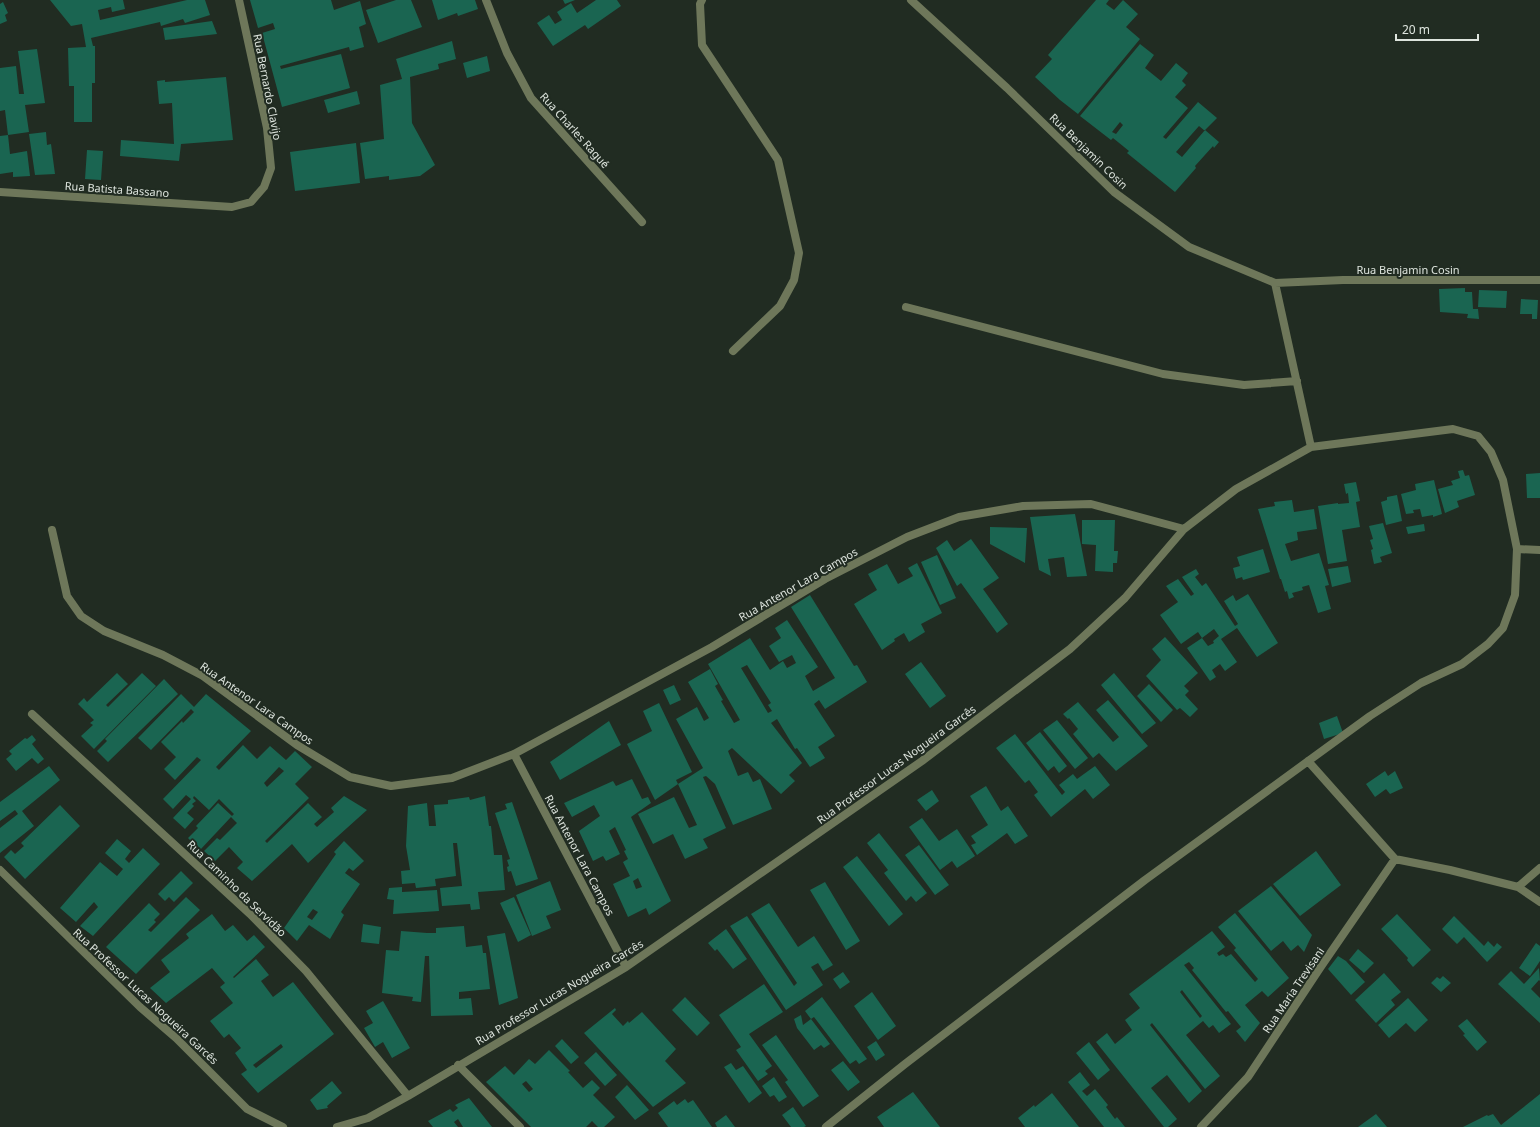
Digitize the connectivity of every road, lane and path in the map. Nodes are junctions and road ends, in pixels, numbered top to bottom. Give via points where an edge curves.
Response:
1 (239, 0) edge
2 (486, 0) edge
3 (702, 0) edge
4 (911, 0) edge
5 (0, 192) edge
6 (232, 207) joint
7 (642, 222) dead end
8 (1540, 280) edge
9 (1275, 283) junction
10 (906, 307) dead end
11 (733, 351) dead end
12 (1297, 381) junction
13 (1311, 447) junction
14 (1184, 529) junction
15 (52, 530) dead end
16 (1517, 549) junction
17 (1540, 550) edge
18 (32, 714) dead end
19 (514, 754) junction
20 (1308, 761) junction
21 (1395, 859) junction
22 (1540, 868) edge
23 (0, 870) edge
24 (1518, 887) junction
25 (1540, 902) edge
26 (626, 967) junction
27 (458, 1065) junction
28 (408, 1096) junction
29 (283, 1127) edge
30 (337, 1127) edge
31 (520, 1127) edge
32 (826, 1127) edge
33 (1201, 1127) edge

1 - 6 street, Rua Bernardo Clavijo via 267,128 271,168 264,187 251,202
2 - 7 street, Rua Charles Ragué via 507,53 531,98
3 - 11 street via 702,45 778,160 799,253 794,280 780,306
4 - 9 street, Rua Benjamin Cosin via 1007,88 1114,192 1189,247
5 - 6 street, Rua Batista Bassano
8 - 9 street, Rua Benjamin Cosin via 1343,280
9 - 12 street
10 - 12 street via 1163,374 1244,384
12 - 13 street
13 - 14 street, Rua Professor Lucas Nogueira Garcês via 1236,489
13 - 16 street, Rua Professor Lucas Nogueira Garcês via 1453,429 1478,436 1491,452 1502,480
14 - 19 street, Rua Antenor Lara Campos via 1091,504 1023,506 959,517 907,537 825,579 712,647
14 - 26 street, Rua Professor Lucas Nogueira Garcês via 1125,598 1070,650 922,761
15 - 19 street, Rua Antenor Lara Campos via 67,596 81,616 104,631 163,655 203,676 297,746 350,778 391,786 452,778
16 - 17 street
16 - 20 street via 1515,595 1503,628 1488,644 1462,664 1421,683 1370,716
18 - 28 street, Rua Caminho da Servidão via 250,914 306,971
19 - 26 street, Rua Antenor Lara Campos
20 - 21 street
20 - 32 street via 1145,880
21 - 24 street
21 - 33 street, Rua Maria Trevisani via 1248,1077
22 - 24 street
23 - 29 street, Rua Professor Lucas Nogueira Garcês via 247,1109
24 - 25 street
26 - 27 street, Rua Professor Lucas Nogueira Garcês
27 - 28 street, Rua Professor Lucas Nogueira Garcês
27 - 31 street
28 - 30 street, Rua Professor Lucas Nogueira Garcês via 368,1118

